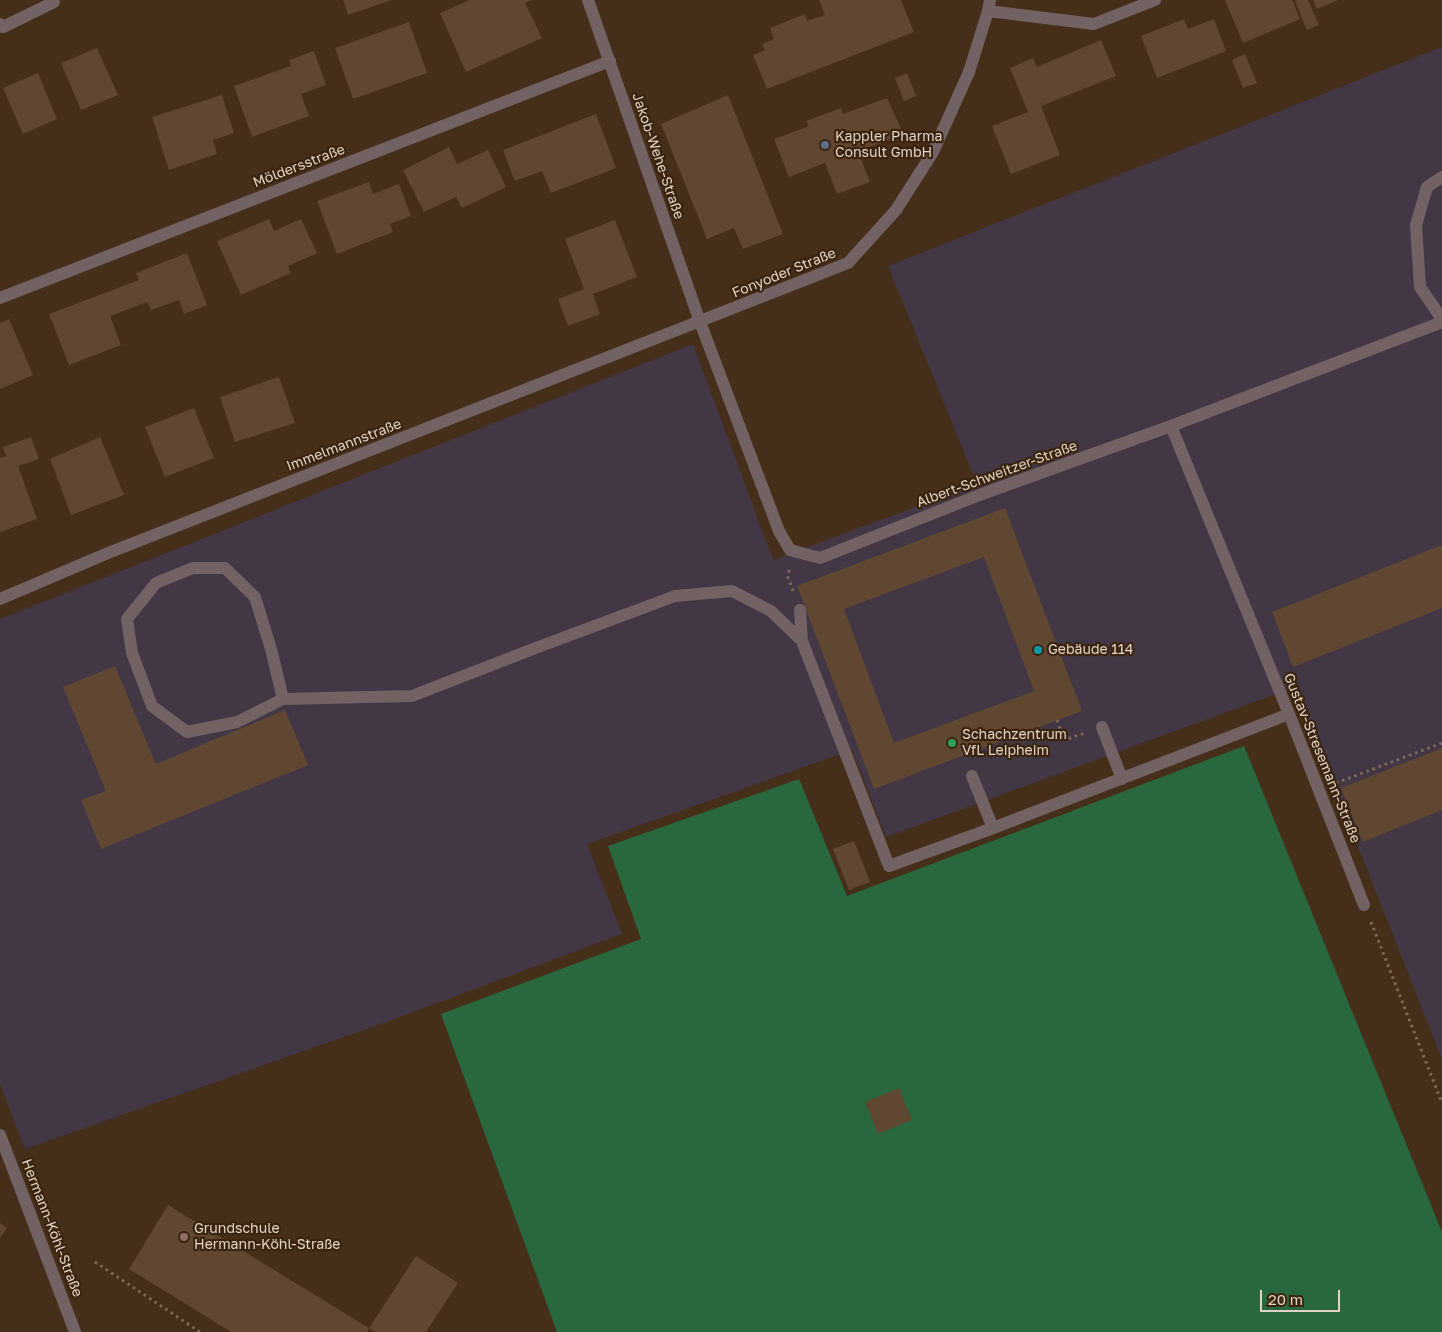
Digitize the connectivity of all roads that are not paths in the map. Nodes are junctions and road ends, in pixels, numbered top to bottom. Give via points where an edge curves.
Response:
1 (588, 0) edge
2 (1155, 0) edge
3 (55, 1) edge
4 (989, 5) edge
5 (0, 24) edge
6 (610, 61) junction
7 (1442, 177) edge
8 (0, 298) edge
9 (1442, 321) edge
10 (700, 322) junction
11 (1171, 426) junction
12 (0, 599) edge
13 (800, 610) road end
14 (802, 641) junction
15 (283, 699) junction
16 (1289, 714) junction
17 (1102, 726) road end
18 (972, 776) dead end
19 (1122, 779) junction
20 (993, 828) junction
21 (1364, 905) road end
22 (0, 1135) edge
23 (76, 1332) edge

1 - 6 street, Jakob-Wehe-Straße
2 - 4 street via 1094,24
3 - 5 street via 3,27
4 - 10 street, Fonyoder Straße via 969,72 933,152 896,210 848,263
6 - 8 street, Möldersstraße
6 - 10 street, Jakob-Wehe-Straße
7 - 9 street, Albert-Schweitzer-Straße via 1426,187 1416,225 1420,287
9 - 11 street, Albert-Schweitzer-Straße
10 - 11 street, Albert-Schweitzer-Straße via 779,530 790,550 820,558 982,494
10 - 12 street, Immelmannstraße via 108,553
11 - 16 street, Gustav-Stresemann-Straße
13 - 14 street
14 - 15 street via 771,611 732,591 676,596 412,696
14 - 20 street via 889,866
15 - 15 street via 237,722 187,732 152,706 132,653 128,619 156,583 193,568 225,568 255,597
16 - 19 street
16 - 21 street, Gustav-Stresemann-Straße
17 - 19 street
18 - 20 street
19 - 20 street
22 - 23 street, Hermann-Köhl-Straße

